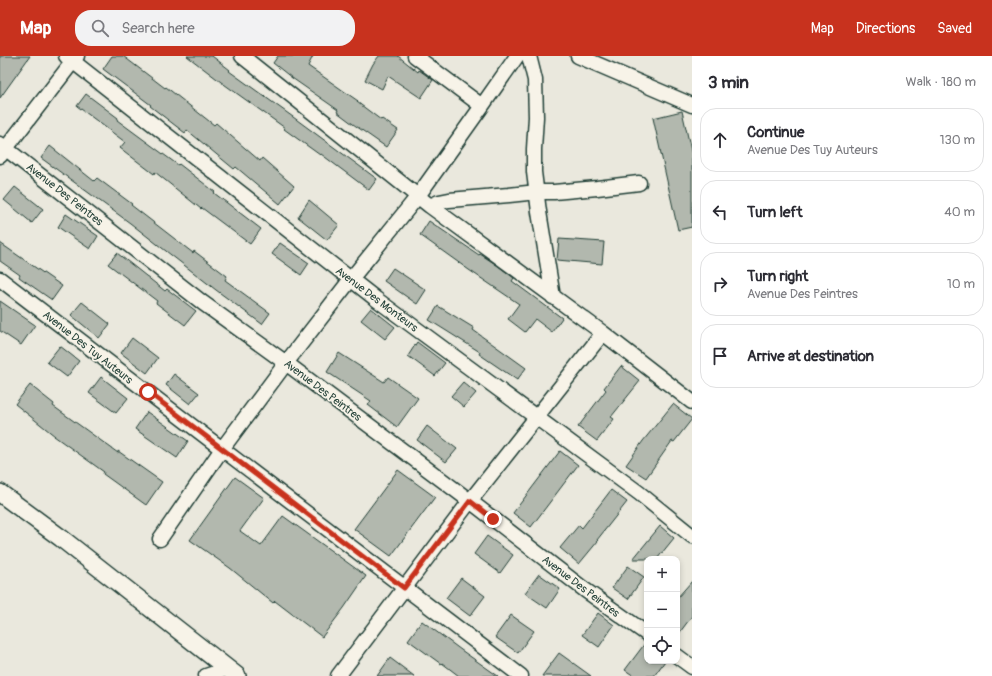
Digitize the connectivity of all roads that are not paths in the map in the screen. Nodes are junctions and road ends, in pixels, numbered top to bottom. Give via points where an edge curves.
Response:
1 (242, 56) edge
2 (415, 56) edge
3 (516, 56) edge
4 (529, 56) edge
5 (578, 56) edge
6 (72, 58) edge
7 (692, 105) edge
8 (482, 106) junction
9 (2, 150) edge
10 (639, 183) dead end
11 (537, 192) junction
12 (418, 196) junction
13 (430, 206) junction
14 (0, 279) edge
15 (350, 279) junction
16 (553, 297) junction
17 (603, 333) junction
18 (286, 363) junction
19 (692, 402) edge
20 (536, 418) junction
21 (222, 449) junction
22 (0, 493) edge
23 (470, 501) junction
24 (692, 536) edge
25 (160, 539) dead end
26 (404, 588) junction
27 (644, 632) edge
28 (680, 658) edge
29 (692, 667) edge
30 (232, 672) edge
31 (206, 676) edge
32 (338, 676) edge
33 (521, 676) edge

1 - 12 street
2 - 8 street
3 - 8 street
4 - 11 street via 535,80 534,172
5 - 7 street
6 - 9 street
6 - 15 street, Avenue Des Monteurs
8 - 12 street
9 - 18 street, Avenue Des Peintres
10 - 11 street
11 - 13 street via 449,200
11 - 16 street
12 - 13 street
12 - 15 street
13 - 16 street
14 - 21 street, Avenue Des Tuy Auteurs
15 - 18 street
15 - 20 street, Avenue Des Monteurs
16 - 17 street
17 - 19 street
17 - 20 street
18 - 21 street
18 - 23 street, Avenue Des Peintres
20 - 23 street
20 - 24 street, Avenue Des Monteurs
21 - 25 street
21 - 26 street, Avenue Des Tuy Auteurs
22 - 30 street
23 - 26 street
23 - 27 street, Avenue Des Peintres via 585,590
26 - 32 street
26 - 33 street, Avenue Des Tuy Auteurs
28 - 29 street
30 - 31 street

